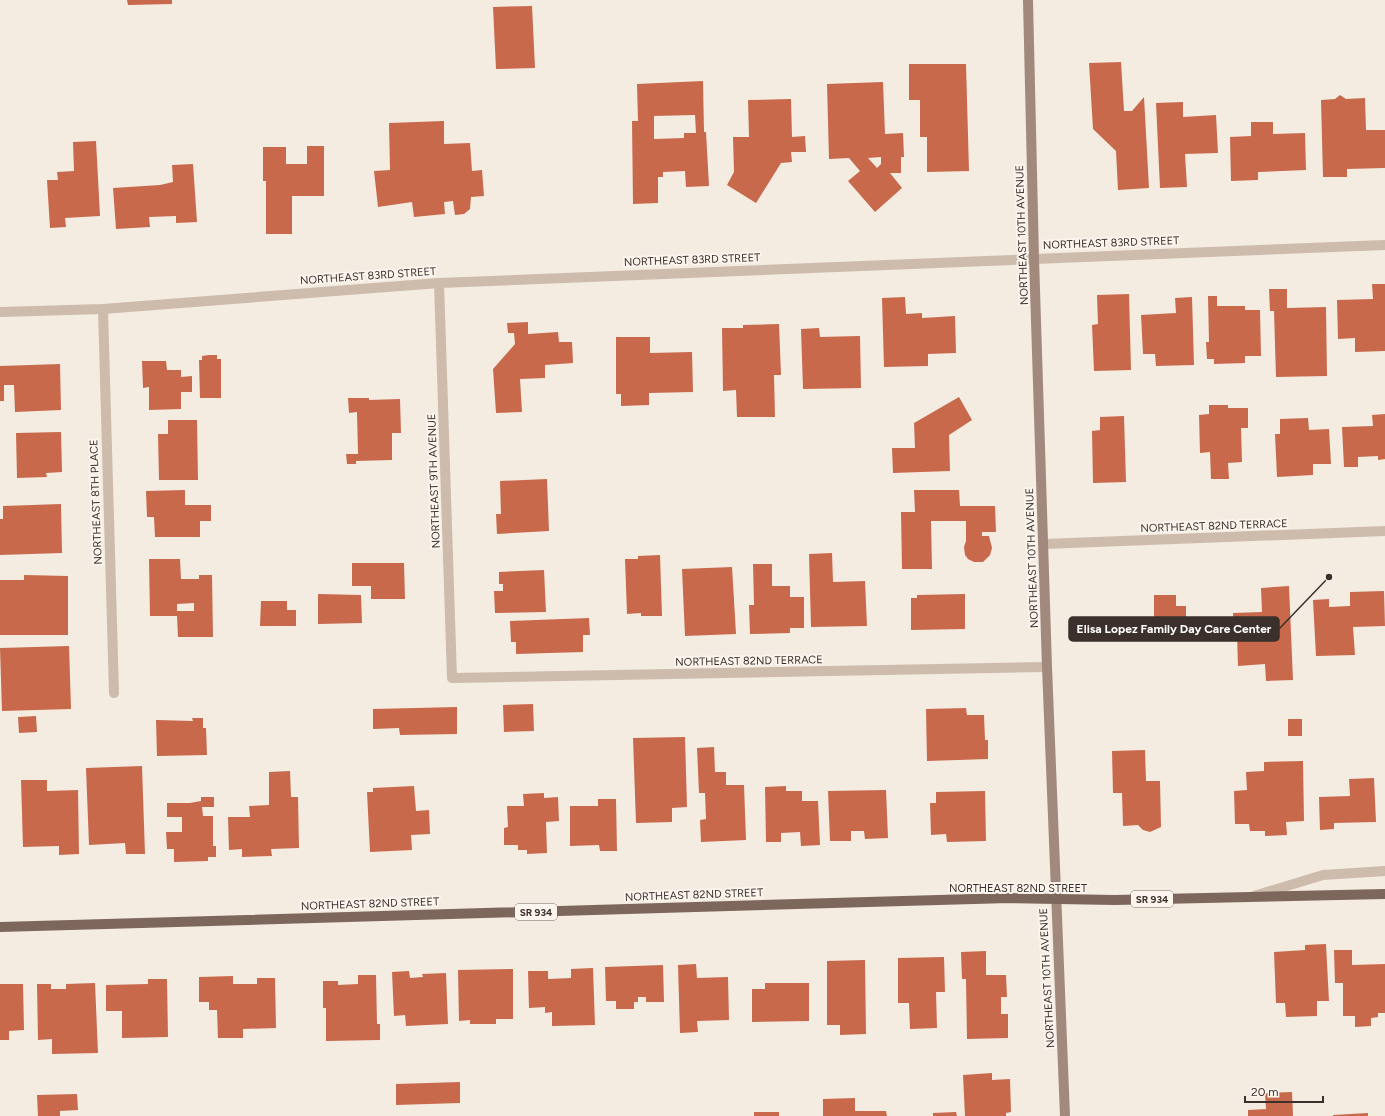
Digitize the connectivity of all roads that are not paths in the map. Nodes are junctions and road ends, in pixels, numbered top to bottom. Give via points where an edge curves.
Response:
1 (1028, 0) edge
2 (1385, 245) edge
3 (1034, 258) junction
4 (439, 283) junction
5 (102, 309) junction
6 (0, 312) edge
7 (1385, 531) edge
8 (1044, 544) junction
9 (1047, 667) junction
10 (452, 678) joint
11 (114, 693) dead end
12 (1385, 871) edge
13 (1385, 894) edge
14 (1249, 897) junction
15 (1056, 899) junction
16 (0, 927) edge
17 (1065, 1116) edge

1 - 3 street, NORTHEAST 10TH AVENUE
2 - 3 street, NORTHEAST 83RD STREET
3 - 4 street, NORTHEAST 83RD STREET
3 - 8 street, NORTHEAST 10TH AVENUE
4 - 5 street, NORTHEAST 83RD STREET
4 - 10 street, NORTHEAST 9TH AVENUE
5 - 6 street, NORTHEAST 83RD STREET
5 - 11 street, NORTHEAST 8TH PLACE
7 - 8 street, NORTHEAST 82ND TERRACE
8 - 9 street, NORTHEAST 10TH AVENUE
9 - 10 street, NORTHEAST 82ND TERRACE
9 - 15 street, NORTHEAST 10TH AVENUE
12 - 14 street, NORTHEAST 82ND STREET via 1323,875
13 - 14 main road, SR 934
14 - 15 main road, NORTHEAST 82ND STREET / SR 934
15 - 16 main road, NORTHEAST 82ND STREET / SR 934 via 993,898
15 - 17 street, NORTHEAST 10TH AVENUE

